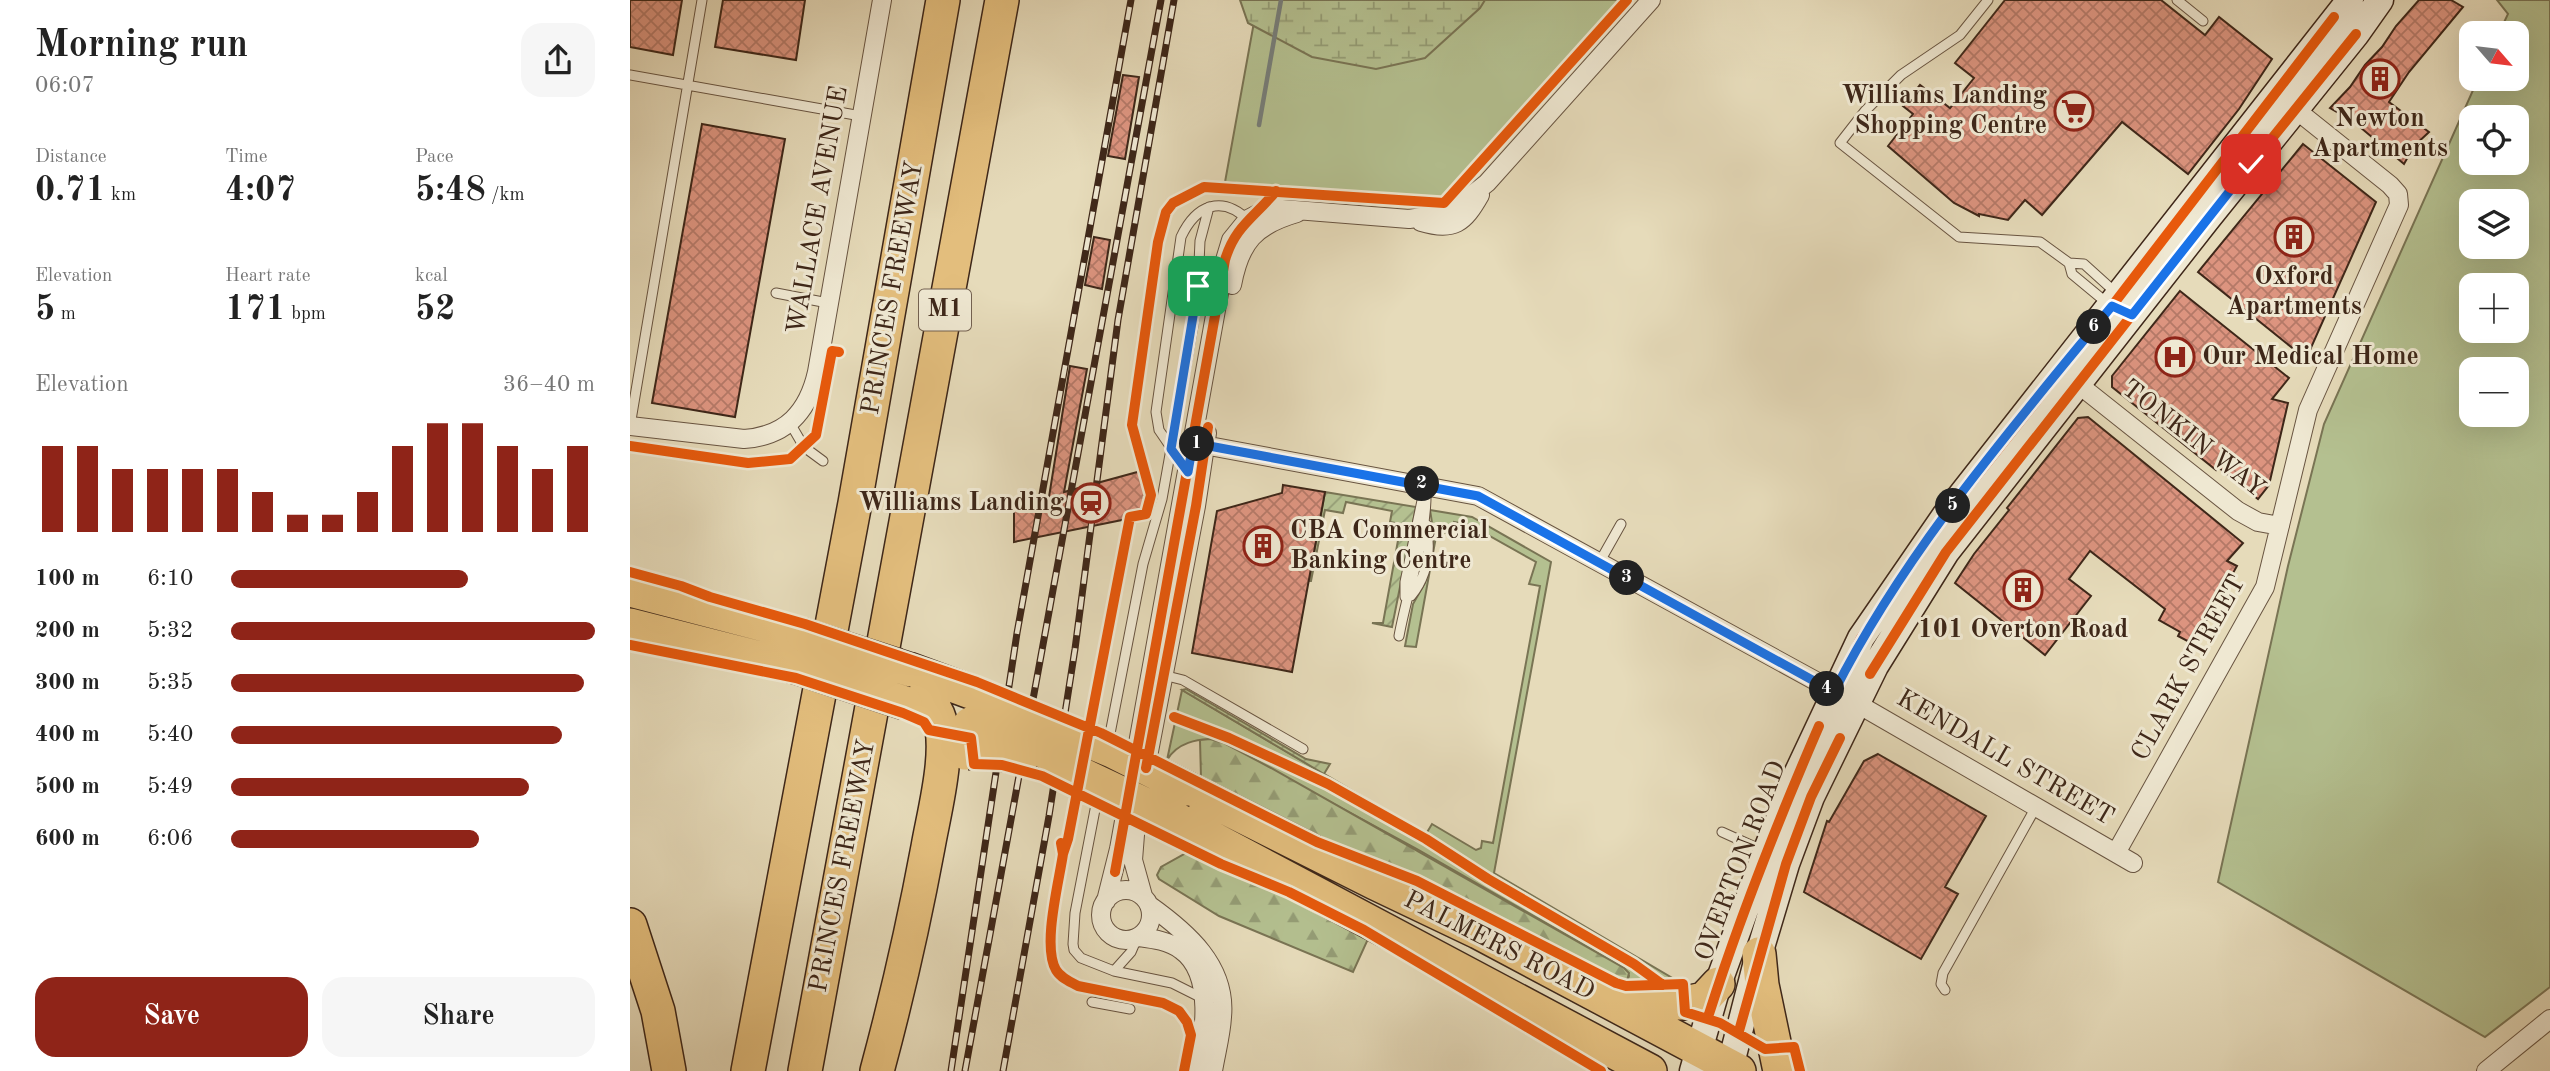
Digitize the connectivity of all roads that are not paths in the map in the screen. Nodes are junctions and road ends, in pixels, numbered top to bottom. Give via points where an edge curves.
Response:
1 (702, 0) edge
2 (882, 0) edge
3 (943, 0) edge
4 (1002, 0) edge
5 (1651, 0) edge
6 (1988, 0) edge
7 (2177, 0) edge
8 (2350, 0) edge
9 (2375, 2) edge
10 (2203, 21) dead end
11 (630, 75) edge
12 (687, 87) junction
13 (2295, 109) junction
14 (862, 116) junction
15 (1209, 207) junction
16 (1253, 225) junction
17 (2069, 262) junction
18 (776, 293) dead end
19 (828, 303) junction
20 (2121, 306) junction
21 (2078, 384) junction
22 (790, 423) junction
23 (630, 426) edge
24 (1199, 444) junction
25 (1171, 449) junction
26 (823, 461) dead end
27 (1188, 472) junction
28 (1426, 485) junction
29 (1621, 524) dead end
30 (2280, 526) junction
31 (1599, 562) junction
32 (630, 590) edge
33 (1405, 602) junction
34 (630, 625) edge
35 (1399, 636) dead end
36 (799, 651) junction
37 (900, 672) junction
38 (1157, 674) junction
39 (1845, 698) junction
40 (938, 715) junction
41 (1303, 750) dead end
42 (1106, 756) dead end
43 (1062, 765) junction
44 (1103, 769) dead end
45 (941, 777) junction
46 (2036, 807) junction
47 (1722, 832) dead end
48 (1766, 852) junction
49 (2116, 853) junction
50 (2133, 863) dead end
51 (1106, 901) junction
52 (1146, 901) junction
53 (630, 925) edge
54 (1138, 937) junction
55 (1759, 954) junction
56 (1114, 971) junction
57 (1718, 984) junction
58 (1945, 990) dead end
59 (1204, 1000) junction
60 (1607, 1000) junction
61 (1092, 1002) dead end
62 (1130, 1009) dead end
63 (2550, 1019) edge
64 (1696, 1061) edge
65 (1637, 1067) edge
66 (1733, 1069) edge
67 (668, 1071) edge
68 (748, 1071) edge
69 (805, 1071) edge
70 (877, 1071) edge
71 (1197, 1071) edge
72 (1213, 1071) edge
73 (1780, 1071) edge
74 (2486, 1071) edge

1 - 12 lane
2 - 14 street, WALLACE AVENUE
3 - 68 highway, PRINCES FREEWAY / M1
4 - 69 highway, PRINCES FREEWAY / M1
5 - 16 street via 1487,183 1461,204 1445,213 1409,219 1269,208
6 - 17 lane via 1960,34 1901,75 1840,143 1959,237 2040,242
7 - 10 lane
8 - 20 street, OVERTON ROAD via 2178,217
9 - 13 street, OVERTON ROAD via 2356,34
11 - 12 lane
12 - 14 lane
12 - 23 lane
13 - 20 street, OVERTON ROAD
13 - 30 street, CLARK STREET via 2390,185 2398,194 2399,205 2308,410
14 - 19 street, WALLACE AVENUE
15 - 16 lane via 1226,205
15 - 25 lane via 1200,241 1198,286
15 - 25 lane via 1189,221 1181,237 1156,412
16 - 24 street via 1231,240 1225,260
17 - 20 lane via 2072,274
17 - 20 lane via 2084,264
18 - 19 lane
19 - 22 street, WALLACE AVENUE via 813,390
20 - 21 street, OVERTON ROAD
20 - 39 street, OVERTON ROAD via 1945,516 1861,638
21 - 30 street, TONKIN WAY via 2238,511 2258,522
21 - 39 street, OVERTON ROAD via 1946,552 1875,666
22 - 23 street, WALLACE AVENUE via 762,438 744,439
22 - 26 lane via 804,446
24 - 27 street
24 - 28 street, KENDALL STREET
24 - 38 street
25 - 27 lane
25 - 42 lane via 1143,564
27 - 38 street
28 - 31 street, KENDALL STREET via 1478,496
28 - 33 lane via 1405,582
28 - 33 lane via 1425,519
29 - 31 lane
30 - 49 street, CLARK STREET via 2260,597
31 - 39 street, KENDALL STREET
32 - 36 highway, PALMERS ROAD
33 - 35 lane
34 - 36 highway, PALMERS ROAD
36 - 37 highway, PALMERS ROAD, bridge
36 - 40 highway, PALMERS ROAD, bridge
37 - 40 highway
37 - 60 highway, PALMERS ROAD, bridge via 976,694 1056,726
38 - 41 lane via 1183,680
38 - 51 street
38 - 52 street via 1133,837 1133,860
39 - 46 street, KENDALL STREET
39 - 48 street, OVERTON ROAD via 1798,772
39 - 55 street, OVERTON ROAD
40 - 43 highway, PALMERS ROAD, bridge via 1032,745
40 - 45 highway
43 - 45 highway, bridge via 972,751 957,757
43 - 65 highway, PALMERS ROAD, bridge via 1182,822
44 - 56 lane via 1073,944 1081,958
45 - 70 highway via 920,890
46 - 49 street, KENDALL STREET
46 - 58 lane via 1944,973 1941,984
47 - 48 lane
48 - 57 street, OVERTON ROAD
49 - 50 street, KENDALL STREET
51 - 52 street via 1123,890
51 - 54 street via 1101,916 1107,932 1121,940
52 - 54 street via 1150,923
52 - 72 street via 1183,929 1213,969 1223,1016
53 - 67 highway via 658,1011
54 - 56 lane
54 - 59 street via 1171,944 1184,952 1197,971
55 - 66 street, OVERTON ROAD
55 - 73 highway
56 - 59 lane via 1172,984
57 - 60 highway via 1704,999 1685,1003
57 - 64 street, OVERTON ROAD
59 - 71 street
60 - 64 highway, PALMERS ROAD
61 - 62 lane
63 - 74 street
64 - 66 highway, PALMERS ROAD

